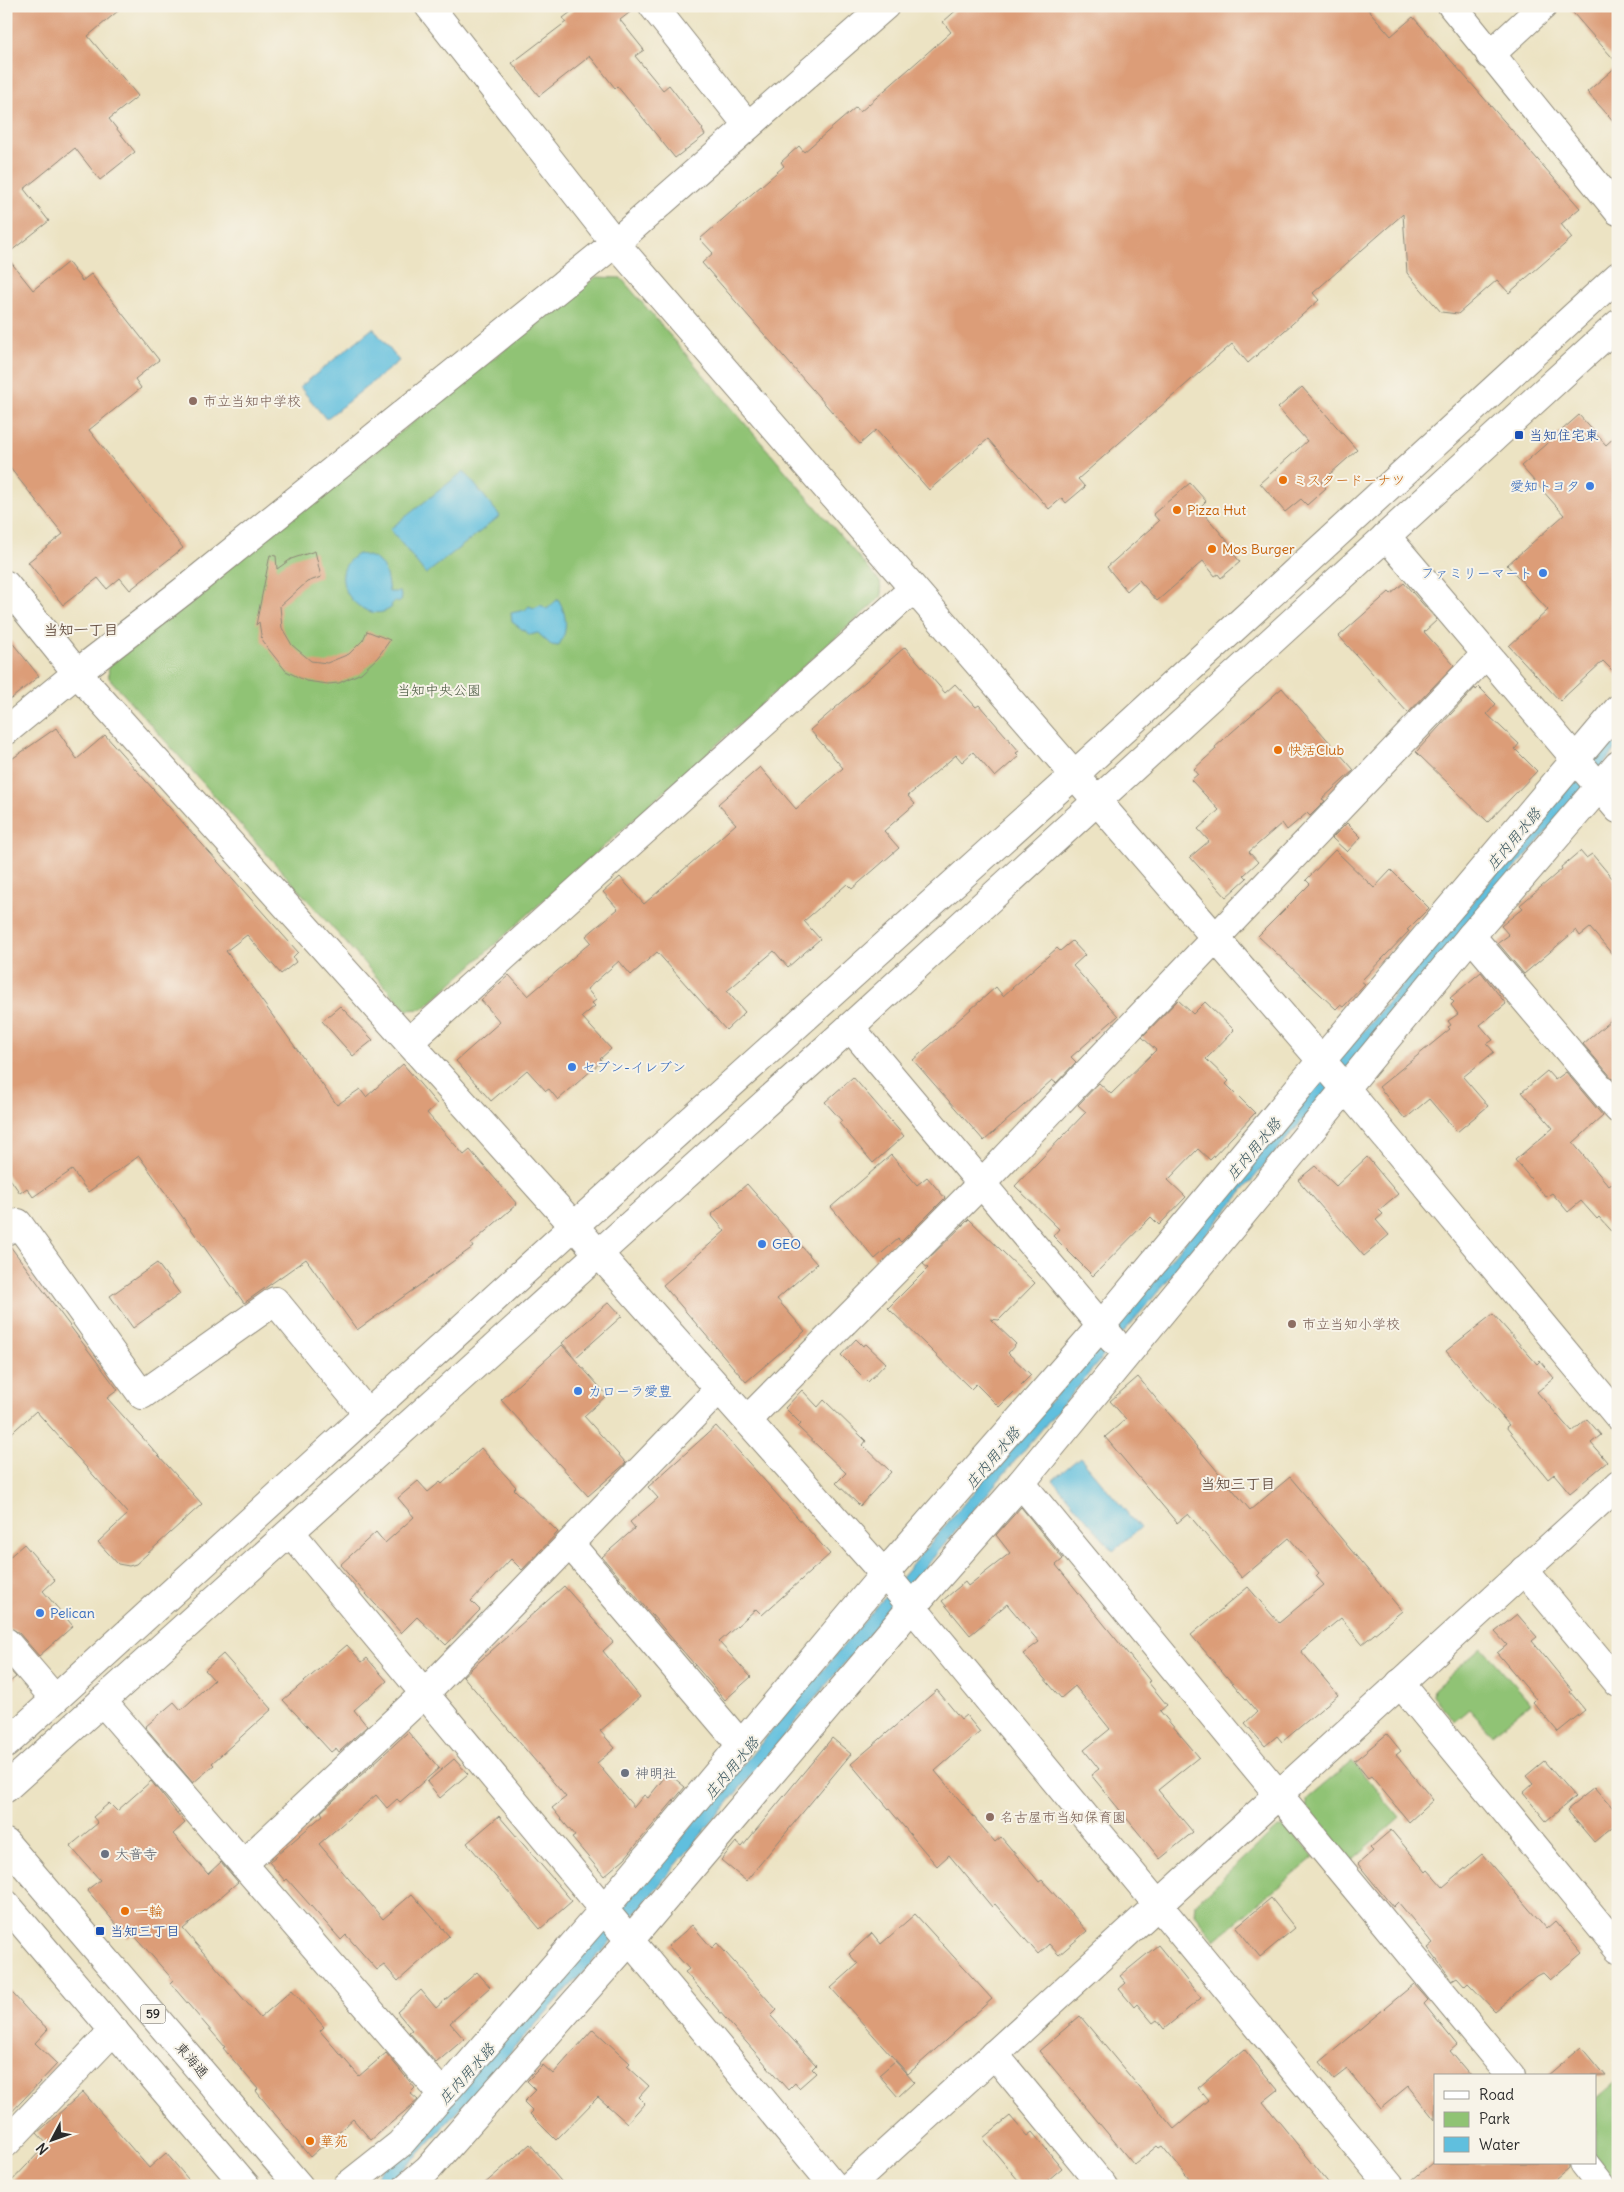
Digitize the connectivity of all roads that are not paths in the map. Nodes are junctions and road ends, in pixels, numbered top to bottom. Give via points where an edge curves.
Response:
1 (429, 6) edge
2 (653, 6) edge
3 (886, 6) edge
4 (1452, 6) edge
5 (1543, 6) edge
6 (1490, 54) junction
7 (748, 126) junction
8 (1618, 211) edge
9 (615, 243) junction
10 (1618, 276) edge
11 (1618, 324) edge
12 (1386, 536) junction
13 (6, 585) edge
14 (913, 589) junction
15 (1486, 654) junction
16 (77, 673) junction
17 (1618, 709) edge
18 (6, 731) edge
19 (1618, 765) edge
20 (1587, 773) junction
21 (1074, 775) junction
22 (1097, 802) junction
23 (1618, 809) edge
24 (1471, 936) junction
25 (1216, 939) junction
26 (850, 1027) junction
27 (409, 1042) junction
28 (1334, 1075) junction
29 (1618, 1109) edge
30 (982, 1183) junction
31 (574, 1226) junction
32 (6, 1231) edge
33 (598, 1253) junction
34 (1113, 1340) junction
35 (719, 1389) junction
36 (368, 1414) junction
37 (1618, 1416) edge
38 (747, 1420) junction
39 (1021, 1483) junction
40 (1618, 1485) edge
41 (291, 1533) junction
42 (570, 1544) junction
43 (1524, 1570) junction
44 (898, 1590) junction
45 (6, 1642) edge
46 (1400, 1683) junction
47 (1618, 1683) edge
48 (424, 1694) junction
49 (56, 1700) junction
50 (102, 1702) junction
51 (6, 1744) edge
52 (741, 1746) junction
53 (6, 1788) edge
54 (1278, 1794) junction
55 (6, 1843) edge
56 (243, 1864) junction
57 (6, 1904) edge
58 (1157, 1904) junction
59 (617, 1925) junction
60 (1618, 1948) edge
61 (114, 2030) junction
62 (994, 2054) junction
63 (1509, 2074) edge
64 (443, 2095) junction
65 (6, 2143) edge
66 (1585, 2164) edge
67 (426, 2180) edge
68 (246, 2186) edge
69 (299, 2186) edge
70 (347, 2186) edge
71 (834, 2186) edge
72 (850, 2186) edge
73 (1103, 2186) edge
74 (1390, 2186) edge
75 (1602, 2186) edge

1 - 9 street
2 - 7 street
3 - 7 street
4 - 6 street
5 - 6 street
6 - 8 street
7 - 9 street
9 - 14 street
9 - 16 street
10 - 21 street
11 - 12 street
12 - 15 street
12 - 22 street
13 - 16 street
14 - 21 street
14 - 27 street
15 - 20 street
15 - 25 street
16 - 18 street
16 - 27 street
17 - 20 street
19 - 20 street
20 - 23 street
20 - 24 street
20 - 28 street
21 - 22 street
21 - 31 street
22 - 25 street
22 - 26 street
24 - 28 street
24 - 29 street
25 - 28 street
25 - 30 street
26 - 30 street
26 - 33 street
27 - 31 street
28 - 34 street
28 - 34 street
28 - 37 street
30 - 34 street
30 - 38 street
31 - 33 street
31 - 36 street
32 - 36 street via 18,1223 142,1395 275,1301
33 - 35 street
33 - 41 street
34 - 39 street
34 - 44 street
35 - 38 street
35 - 42 street
36 - 49 street
38 - 44 street
39 - 44 street
39 - 54 street
40 - 43 street
41 - 48 street
41 - 50 street
42 - 48 street
42 - 52 street
43 - 46 street
43 - 47 street
44 - 52 street
44 - 58 street
44 - 59 street
45 - 49 street
46 - 54 street
46 - 60 street
48 - 56 street
48 - 59 street
49 - 51 street
50 - 53 street
50 - 56 street
52 - 59 street
54 - 58 street
54 - 63 street
55 - 69 street, 東海通 / 59
56 - 64 street
57 - 61 street
58 - 62 street
58 - 74 street
59 - 64 street
59 - 67 street
59 - 71 street
61 - 65 street
61 - 68 street
62 - 72 street
62 - 73 street
64 - 70 street via 400,2144
66 - 75 street

